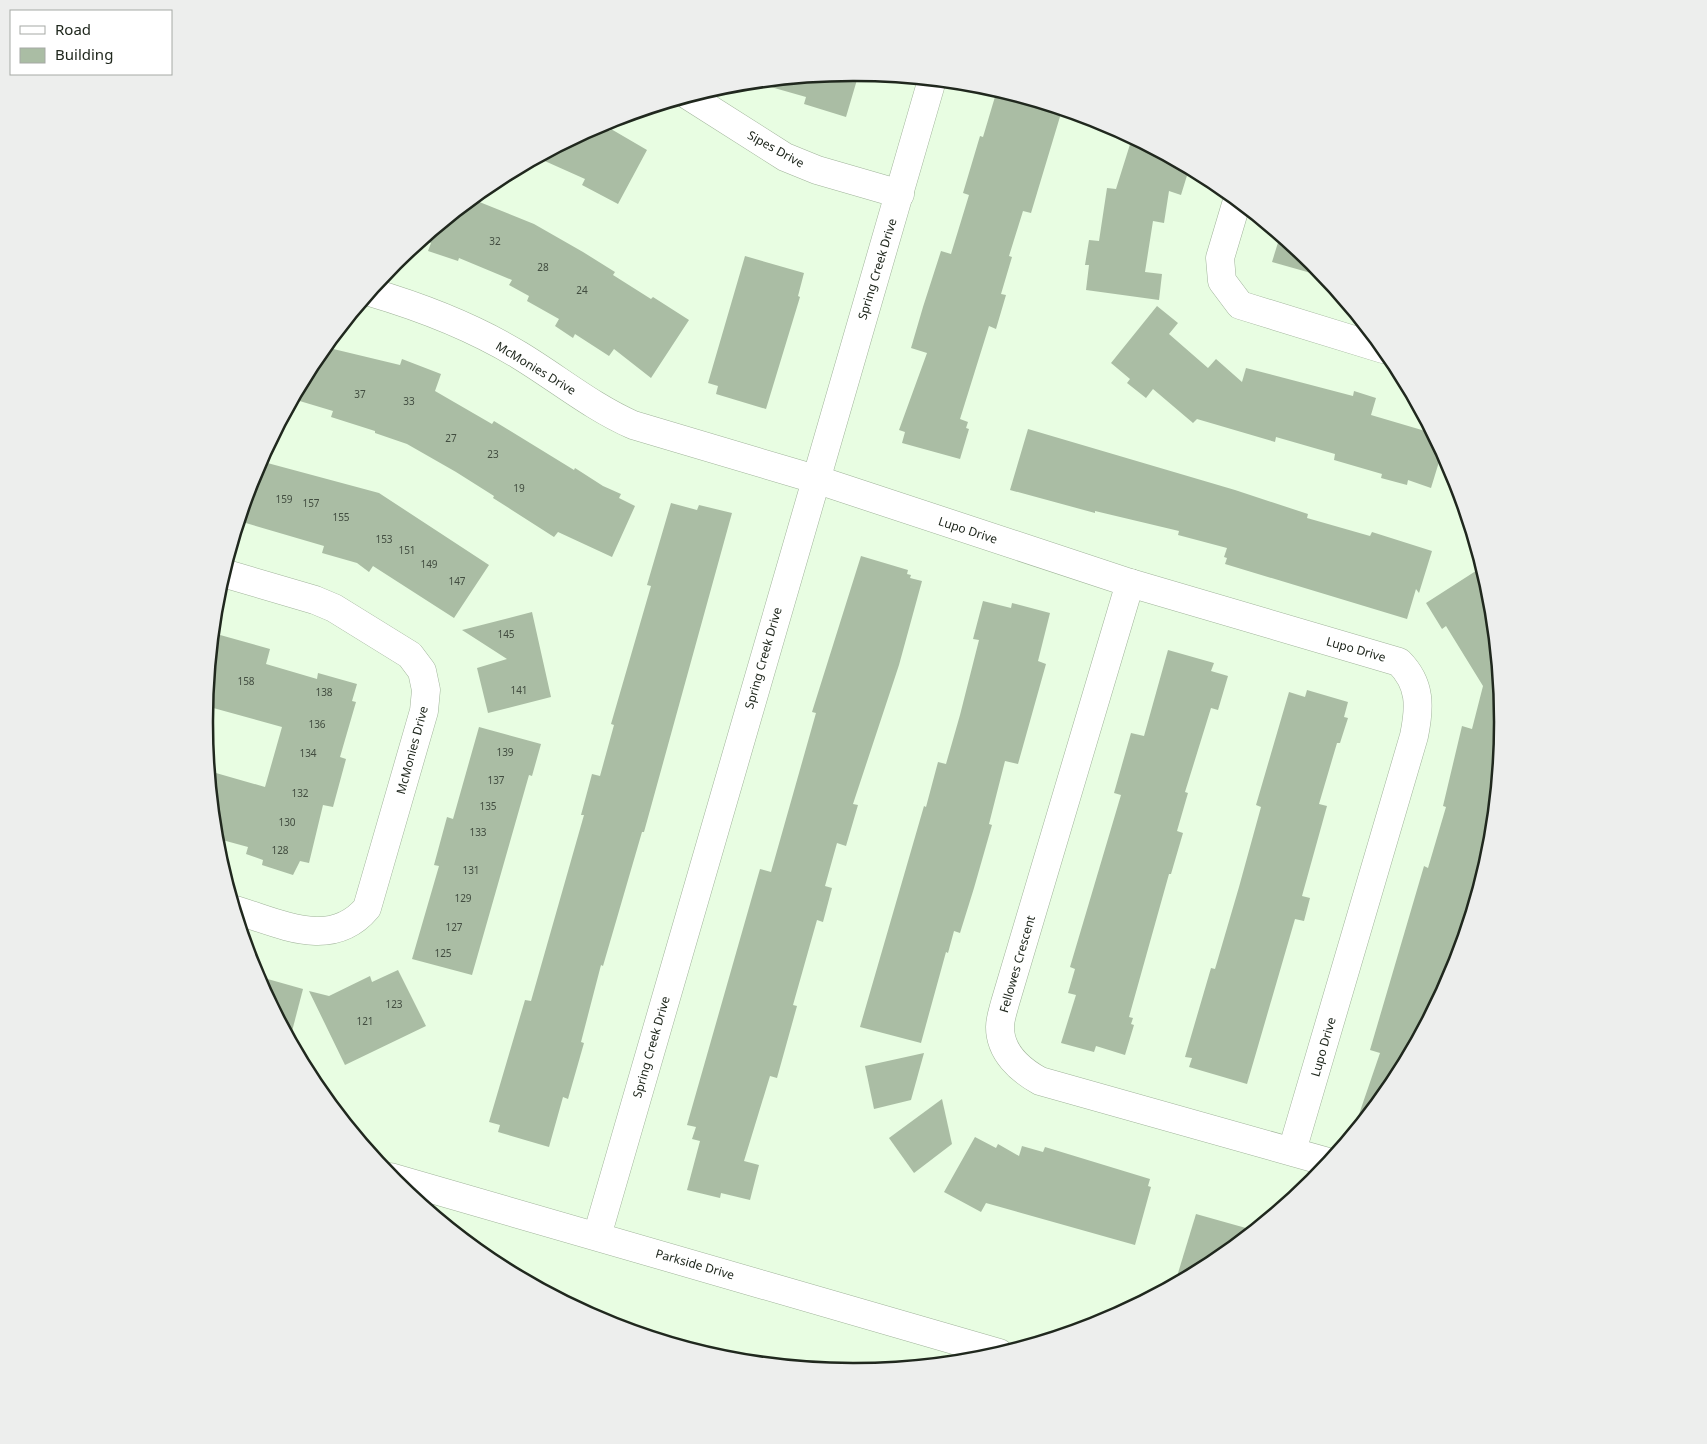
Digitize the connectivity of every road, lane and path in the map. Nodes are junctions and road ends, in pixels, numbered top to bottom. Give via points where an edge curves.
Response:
1 (930, 86) edge
2 (697, 101) edge
3 (900, 194) junction
4 (1235, 208) edge
5 (377, 294) edge
6 (1372, 345) edge
7 (815, 478) junction
8 (230, 575) edge
9 (1130, 583) junction
10 (242, 912) edge
11 (1292, 1152) junction
12 (1321, 1160) edge
13 (407, 1182) edge
14 (597, 1236) junction
15 (984, 1349) edge

1 - 3 street, Spring Creek Drive
2 - 3 street, Sipes Drive via 785,157 817,170
3 - 7 street, Spring Creek Drive
4 - 6 street via 1220,258 1222,281 1240,305
5 - 7 street, McMonies Drive via 429,311 476,332 517,354 606,413 633,425
7 - 9 street, Lupo Drive
7 - 14 street, Spring Creek Drive
8 - 10 street, McMonies Drive via 334,608 410,655 422,671 426,690 424,711 368,908 346,926 320,933
9 - 11 street, Lupo Drive via 1388,658 1410,673 1417,693 1418,716 1414,736
9 - 11 street, Fellowes Crescent via 1005,1003 1000,1026 1004,1047 1016,1064 1040,1081
11 - 12 street
13 - 14 street, Parkside Drive
14 - 15 street, Parkside Drive

